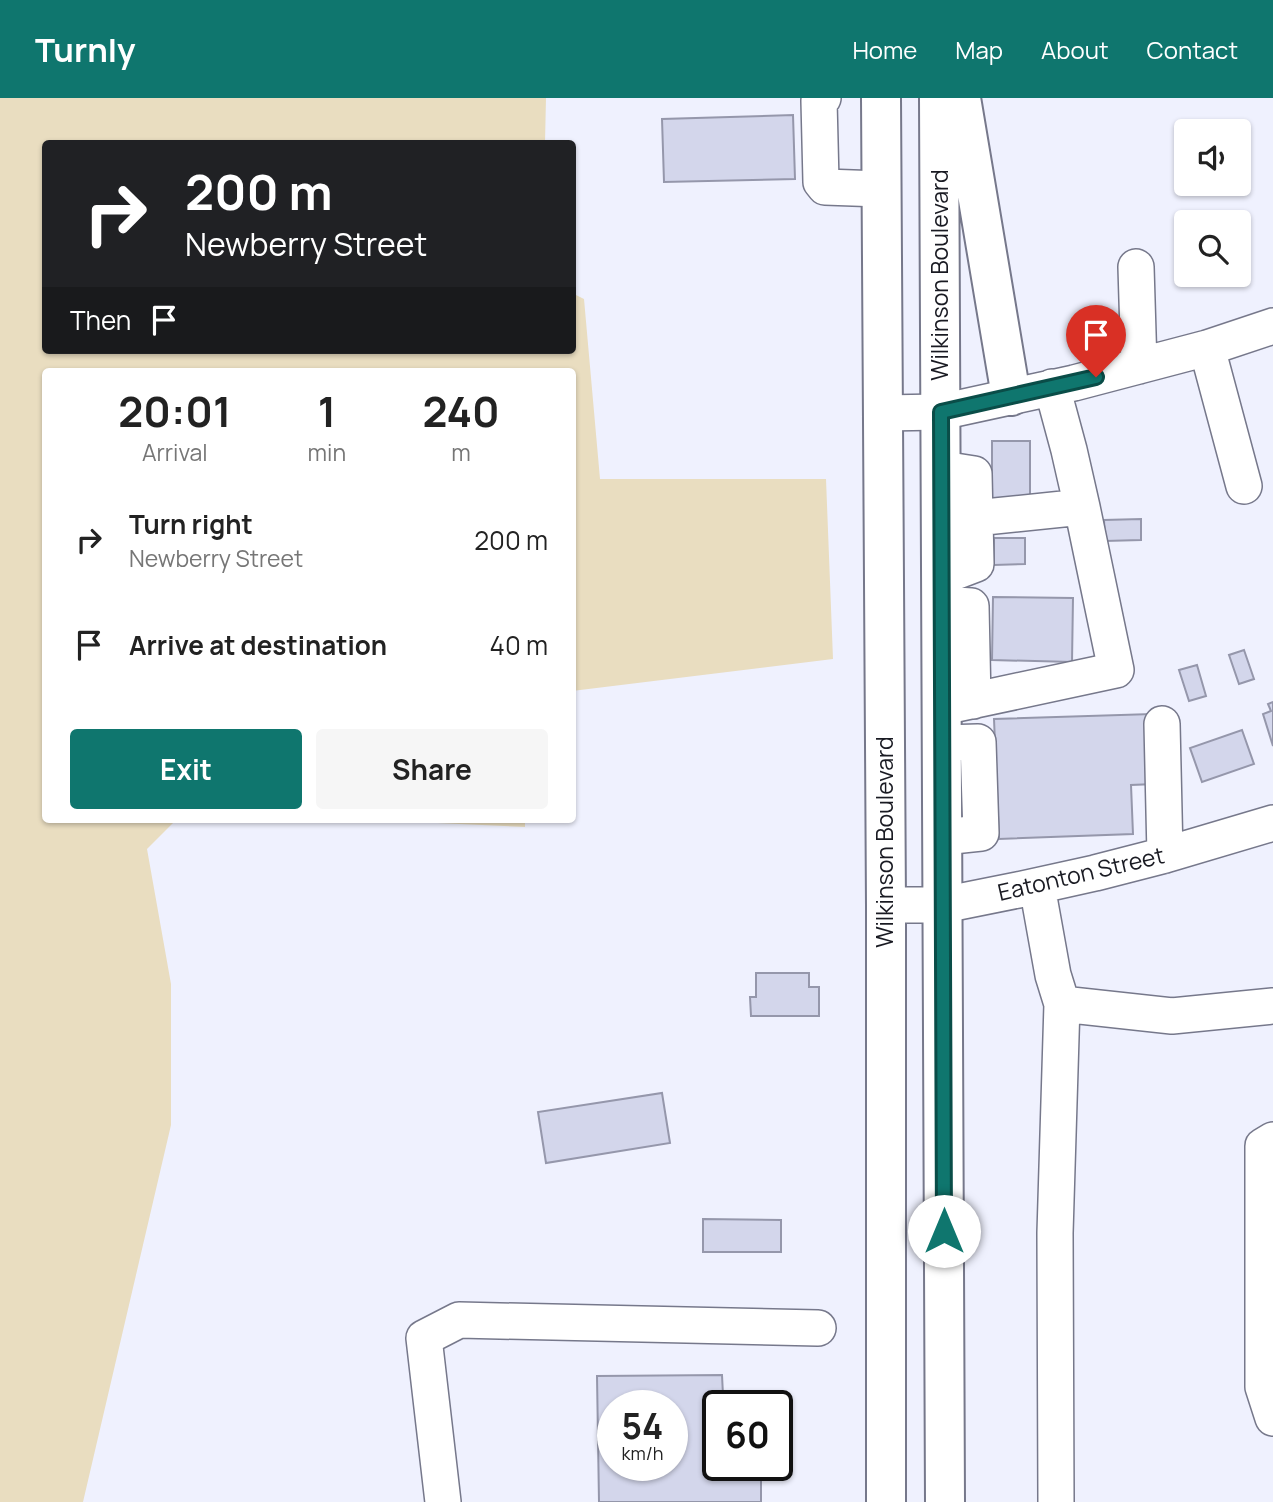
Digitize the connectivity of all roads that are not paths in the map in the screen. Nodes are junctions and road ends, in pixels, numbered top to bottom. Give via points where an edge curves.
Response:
1 (823, 98) edge
2 (881, 98) edge
3 (939, 98) edge
4 (961, 98) edge
5 (881, 189) junction
6 (1136, 267) dead end
7 (1273, 326) edge
8 (1207, 348) junction
9 (1139, 366) junction
10 (1052, 387) junction
11 (1011, 396) junction
12 (883, 412) junction
13 (941, 412) junction
14 (1244, 486) dead end
15 (1082, 507) junction
16 (958, 519) junction
17 (953, 717) junction
18 (1162, 724) dead end
19 (1273, 823) edge
20 (1165, 855) junction
21 (1037, 886) junction
22 (886, 905) junction
23 (943, 905) junction
24 (1062, 1004) junction
25 (1273, 1006) edge
26 (1273, 1140) edge
27 (818, 1328) dead end
28 (1273, 1418) edge
29 (443, 1502) edge
30 (886, 1502) edge
31 (945, 1502) edge
32 (1056, 1502) edge

1 - 5 street via 819,101 821,182 825,187
2 - 5 main road, Wilkinson Boulevard
3 - 13 main road, Wilkinson Boulevard
4 - 11 main road
5 - 12 main road, Wilkinson Boulevard
6 - 9 street
7 - 8 street
8 - 9 street
8 - 14 street
9 - 10 street
10 - 11 street
10 - 15 street
11 - 13 street
12 - 13 street
12 - 22 main road, Wilkinson Boulevard
13 - 16 main road, Wilkinson Boulevard via 942,469
15 - 16 street
15 - 17 street via 1116,670
16 - 17 main road, Wilkinson Boulevard via 942,591
17 - 23 main road, Wilkinson Boulevard via 943,837
18 - 20 street
19 - 20 street, Eatonton Street
20 - 21 street, Eatonton Street
21 - 23 street, Eatonton Street
21 - 24 street
22 - 23 street, Eatonton Street
22 - 30 main road, Wilkinson Boulevard
23 - 31 main road, Wilkinson Boulevard
24 - 25 street via 1172,1016
24 - 32 street via 1055,1233
26 - 28 street via 1263,1146 1263,1387
27 - 29 street via 459,1320 424,1338

